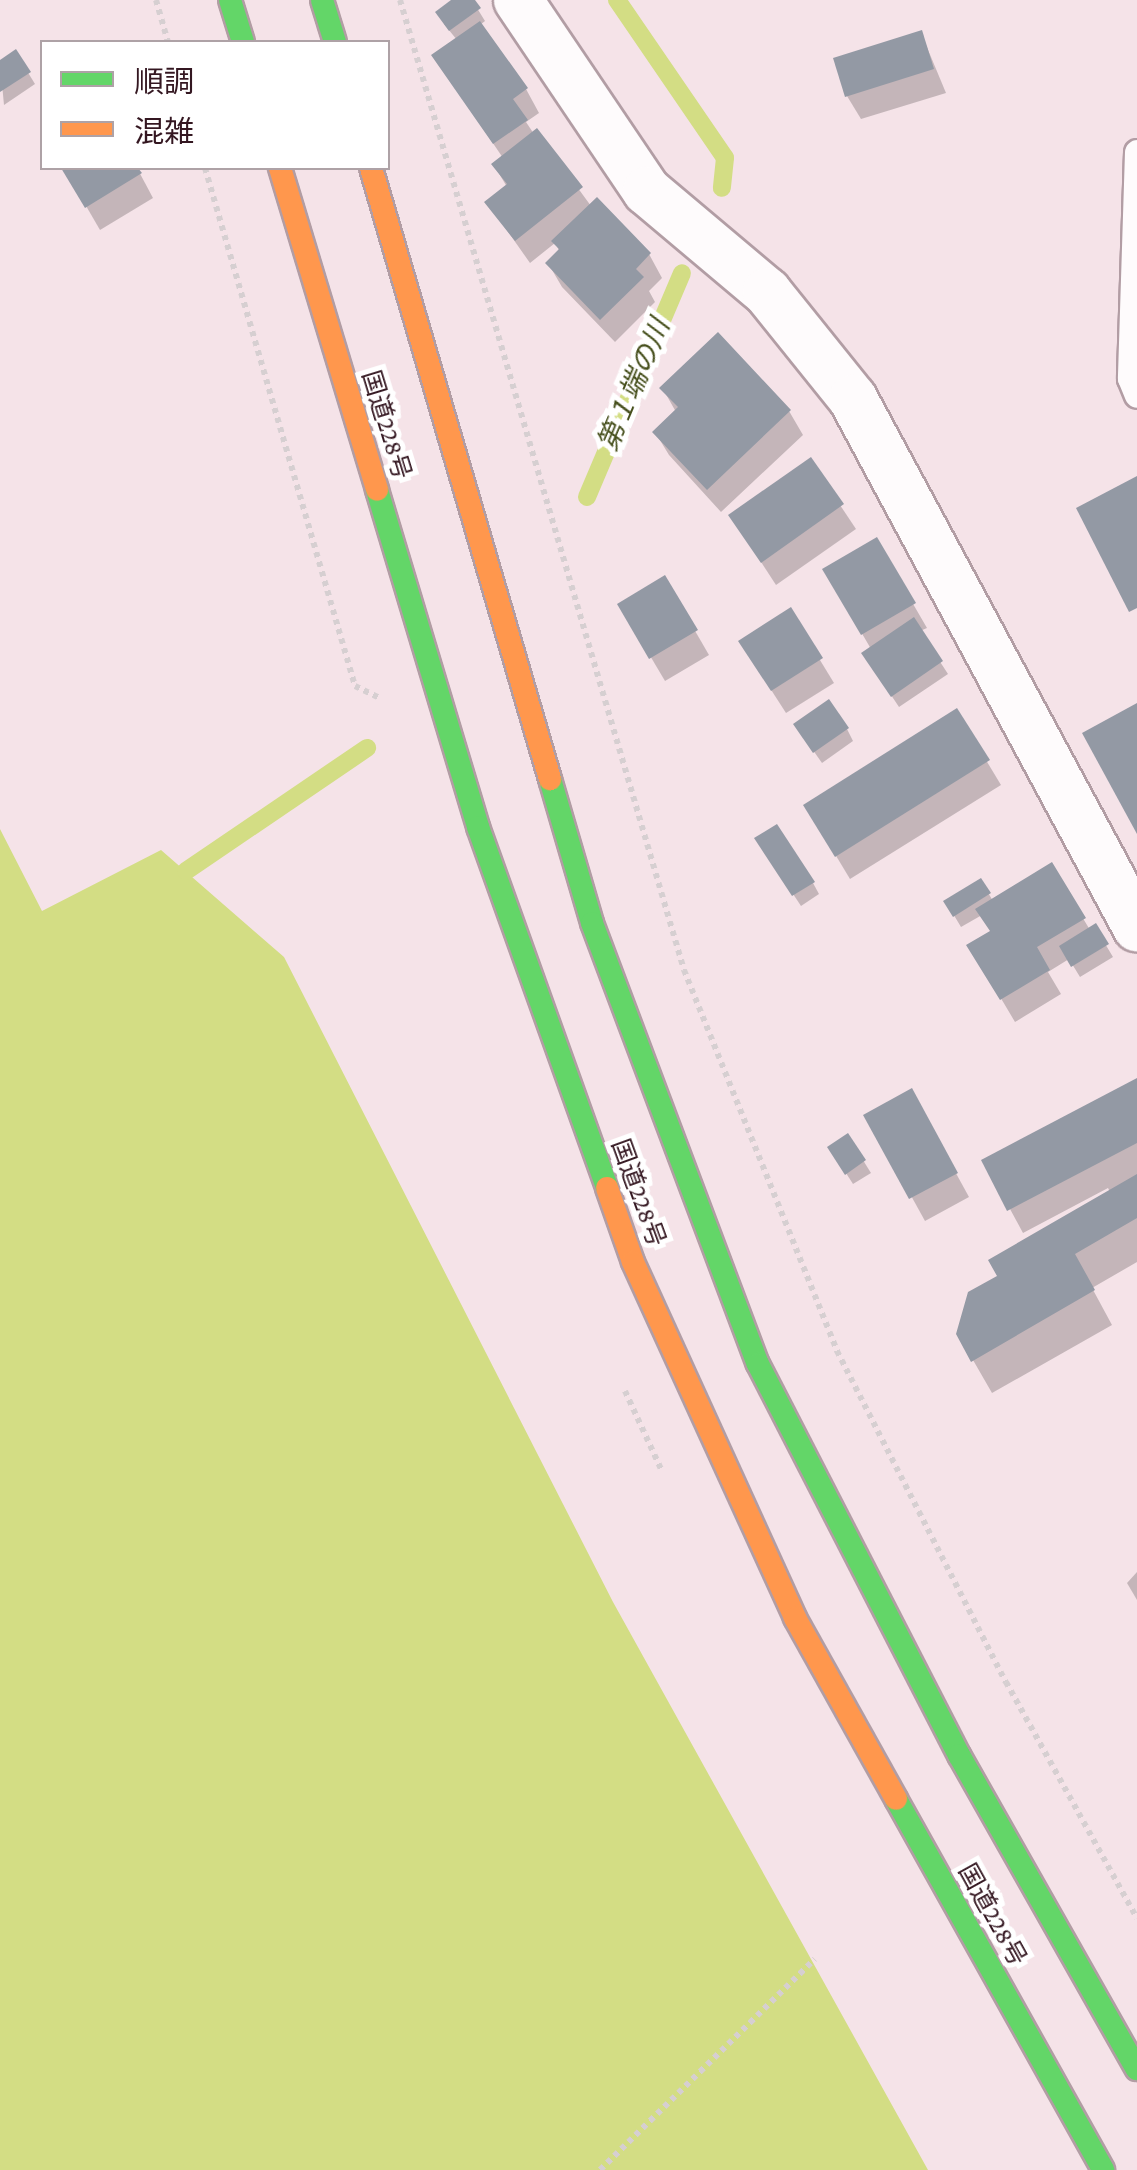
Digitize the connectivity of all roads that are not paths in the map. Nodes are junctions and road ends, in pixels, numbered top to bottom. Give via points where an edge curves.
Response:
1 (230, 0) edge
2 (322, 0) edge
3 (518, 0) edge
4 (242, 40) edge
5 (334, 40) edge
6 (1137, 152) edge
7 (281, 170) edge
8 (372, 170) edge
9 (1137, 396) edge
10 (1137, 927) edge
11 (1137, 2069) edge
12 (1104, 2170) edge

1 - 4 highway
2 - 5 highway
3 - 10 street via 647,191 767,292 853,399
6 - 9 lane via 1130,378
7 - 12 highway, 国道228号 via 478,828 633,1262 795,1618
8 - 11 highway, 国道228号 via 592,923 758,1364 959,1755

